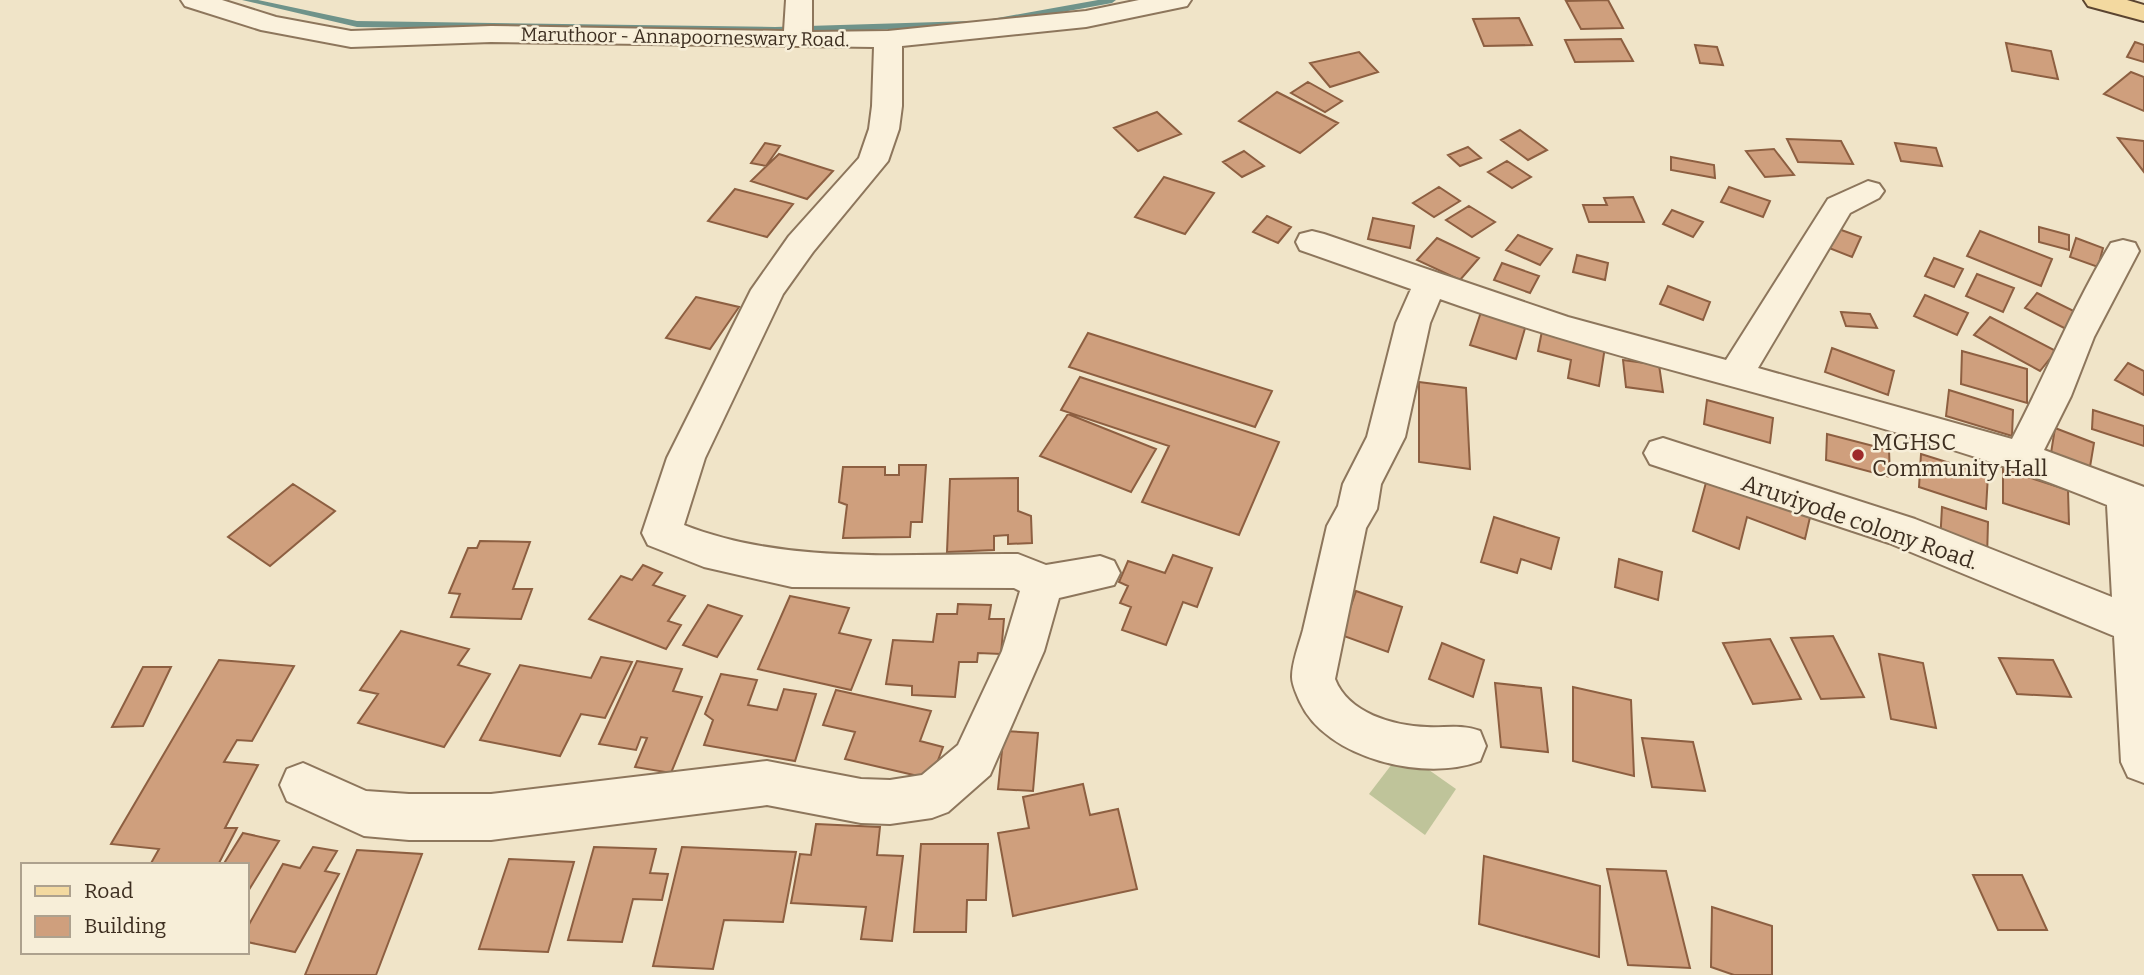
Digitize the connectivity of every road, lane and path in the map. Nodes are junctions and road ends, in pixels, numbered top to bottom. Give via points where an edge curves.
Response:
1 (194, 0) edge
2 (799, 0) edge
3 (1178, 0) edge
4 (2097, 0) edge
5 (2144, 13) edge
6 (888, 39) junction
7 (798, 40) junction
8 (1868, 191) dead end
9 (1312, 242) dead end
10 (2123, 250) dead end
11 (1430, 284) junction
12 (1737, 374) junction
13 (1662, 453) dead end
14 (2021, 458) junction
15 (2136, 501) edge
16 (1100, 573) dead end
17 (1043, 583) junction
18 (2135, 625) junction
19 (1464, 746) dead end
20 (2144, 762) edge
21 (303, 785) dead end

1 - 7 street, Maruthoor - Annapoorneswary Road. via 271,24 351,39 491,34
2 - 7 street
3 - 6 street, Maruthoor - Annapoorneswary Road. via 1086,19
4 - 5 main road
6 - 7 street, Maruthoor - Annapoorneswary Road.
6 - 17 street via 887,106 873,161 768,290 686,458 662,533 704,550 792,570 1018,571
8 - 12 street via 1839,206
9 - 11 street
10 - 14 street
11 - 12 street via 1636,349
11 - 19 street via 1413,323 1386,437 1347,526 1313,679 1317,697 1327,710 1374,736 1416,747
12 - 14 street
13 - 18 street, Aruviyode colony Road. via 1901,531
14 - 15 street
15 - 18 street
16 - 17 street
17 - 21 street via 1023,651 974,760 932,796 861,801 767,783 491,817 409,817 364,813
18 - 20 street

